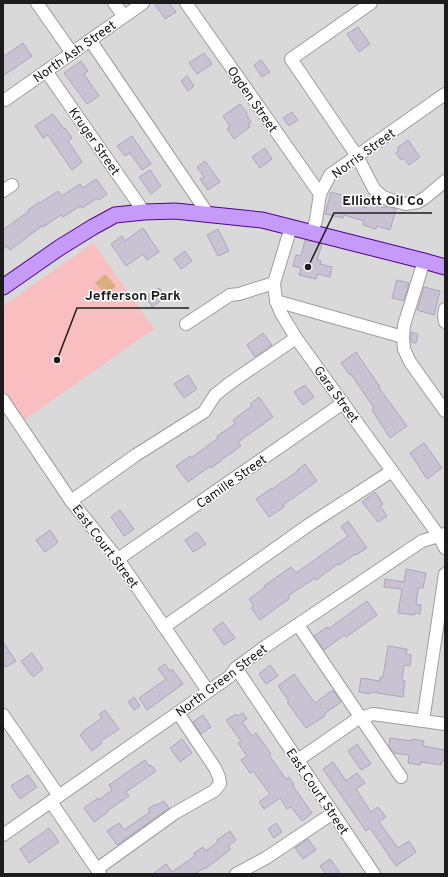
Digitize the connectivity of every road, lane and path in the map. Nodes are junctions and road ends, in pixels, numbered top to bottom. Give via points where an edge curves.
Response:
1 (37, 3) edge
2 (114, 3) edge
3 (143, 3) edge
4 (186, 3) edge
5 (372, 3) edge
6 (124, 16) junction
7 (90, 40) junction
8 (72, 53) junction
9 (46, 71) junction
10 (445, 94) edge
11 (5, 100) dead end
12 (357, 156) junction
13 (445, 181) edge
14 (320, 194) junction
15 (144, 212) junction
16 (208, 214) junction
17 (291, 227) junction
18 (312, 233) junction
19 (424, 261) junction
20 (445, 267) edge
21 (274, 283) junction
22 (3, 287) edge
23 (276, 300) junction
24 (445, 309) edge
25 (445, 322) edge
26 (186, 324) dead end
27 (403, 337) junction
28 (296, 338) junction
29 (3, 400) edge
30 (343, 403) junction
31 (444, 409) edge
32 (392, 471) junction
33 (71, 501) junction
34 (442, 535) edge
35 (445, 548) edge
36 (118, 559) junction
37 (445, 574) edge
38 (298, 625) junction
39 (164, 627) junction
40 (236, 668) junction
41 (208, 692) junction
42 (178, 713) junction
43 (361, 717) junction
44 (4, 720) edge
45 (423, 721) junction
46 (445, 724) edge
47 (298, 760) junction
48 (401, 777) dead end
49 (55, 799) junction
50 (334, 813) junction
51 (3, 836) edge
52 (99, 872) edge
53 (236, 874) edge
54 (374, 874) edge

1 - 8 street
2 - 6 street
3 - 6 street, North Ash Street
4 - 14 street, Ogden Street
5 - 12 street via 291,59
6 - 7 street, North Ash Street
7 - 8 street, North Ash Street
7 - 16 street
8 - 9 street, North Ash Street
9 - 11 street, North Ash Street
9 - 15 street, Kruger Street
10 - 12 street, Norris Street
12 - 13 street via 374,189 383,197 394,201 406,204 418,202
12 - 14 street, Norris Street via 330,175
14 - 18 street, Norris Street
15 - 16 main road
15 - 22 main road via 115,216 92,226
16 - 17 main road via 262,220
17 - 18 main road
17 - 21 street, Gara Street
18 - 19 main road
19 - 20 main road
19 - 27 street via 404,325
21 - 23 street, Gara Street
21 - 26 street via 230,295
23 - 27 street
23 - 28 street, Gara Street
24 - 25 street
27 - 31 street via 404,349 410,362
28 - 30 street, Gara Street
28 - 33 street via 215,395 204,412 136,455
29 - 33 street, East Court Street
30 - 32 street, Gara Street
30 - 36 street, Camille Street
32 - 34 street, Gara Street
32 - 39 street via 310,524
33 - 36 street, East Court Street
34 - 35 street, Gara Street
34 - 38 street, North Green Street via 422,541
36 - 39 street, East Court Street
37 - 45 street
38 - 40 street, North Green Street
38 - 43 street
39 - 41 street, East Court Street
40 - 41 street, North Green Street via 229,677
40 - 47 street, East Court Street
41 - 42 street, North Green Street
42 - 49 street, North Green Street
42 - 52 street via 216,768 220,784 214,791 175,813
43 - 45 street via 373,714
43 - 47 street
43 - 48 street
44 - 49 street
45 - 46 street
47 - 50 street, East Court Street
49 - 51 street, North Green Street
49 - 52 street
50 - 53 street via 266,858
50 - 54 street, East Court Street

